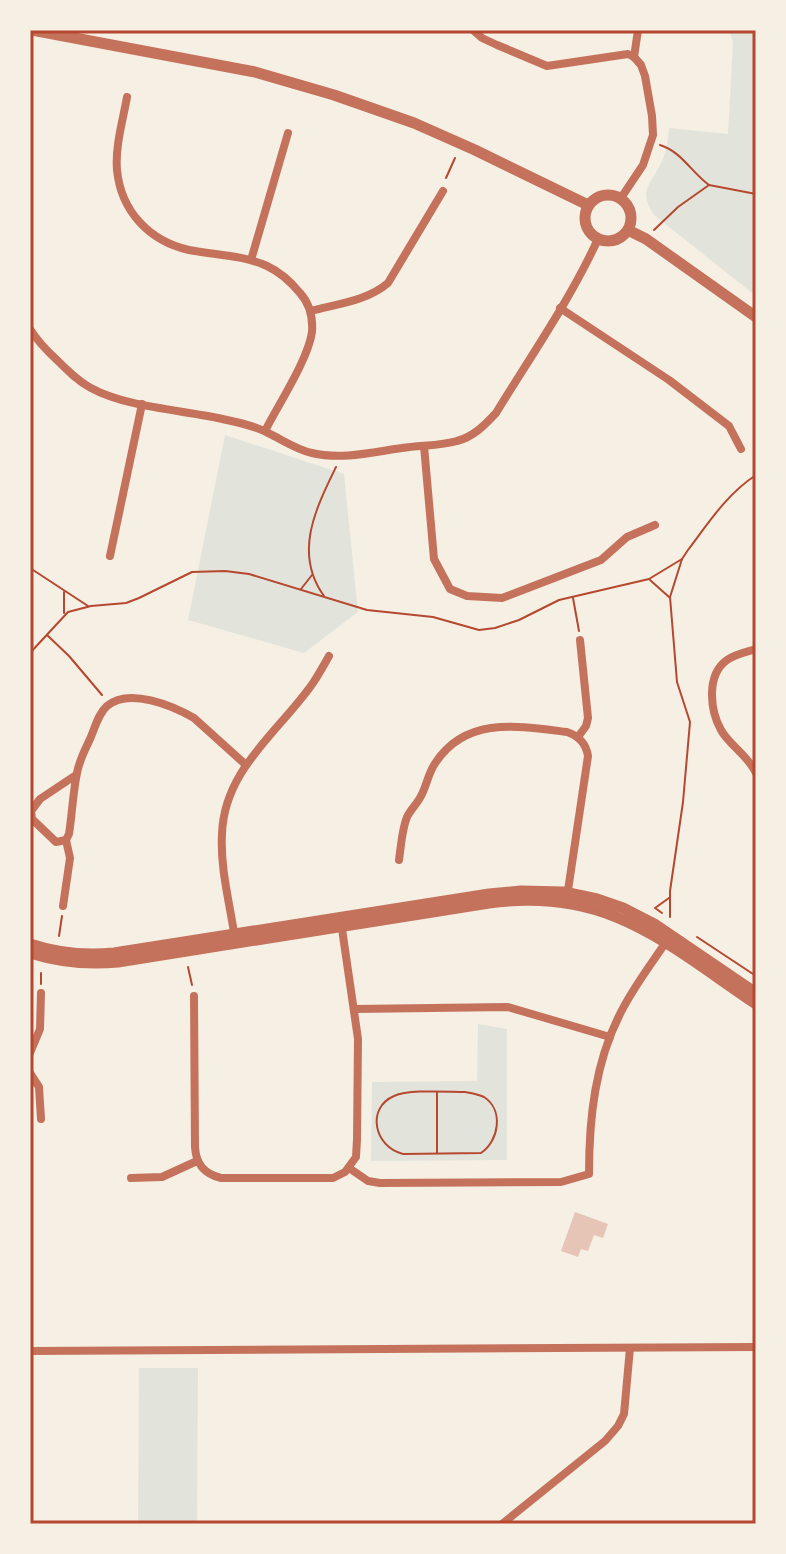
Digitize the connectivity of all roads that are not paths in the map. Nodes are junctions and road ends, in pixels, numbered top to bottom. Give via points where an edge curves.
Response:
1 (32, 30) edge
2 (473, 30) edge
3 (638, 30) edge
4 (634, 57) junction
5 (127, 97) dead end
6 (288, 133) dead end
7 (443, 191) road end
8 (621, 198) junction
9 (588, 205) junction
10 (628, 230) junction
11 (598, 239) junction
12 (251, 260) junction
13 (560, 308) junction
14 (311, 311) junction
15 (756, 317) edge
16 (30, 329) edge
17 (38, 342) junction
18 (30, 349) edge
19 (142, 404) junction
20 (265, 431) junction
21 (424, 446) junction
22 (741, 449) dead end
23 (655, 525) dead end
24 (110, 556) dead end
25 (580, 640) road end
26 (756, 649) edge
27 (329, 656) dead end
28 (578, 737) junction
29 (246, 765) junction
30 (756, 773) edge
31 (76, 775) junction
32 (66, 840) junction
33 (399, 860) dead end
34 (567, 897) junction
35 (63, 906) road end
36 (341, 922) junction
37 (235, 939) junction
38 (668, 939) junction
39 (30, 944) edge
40 (30, 953) edge
41 (753, 987) edge
42 (41, 993) dead end
43 (194, 996) road end
44 (756, 1004) edge
45 (354, 1009) junction
46 (610, 1037) junction
47 (30, 1053) edge
48 (30, 1073) edge
49 (41, 1119) dead end
50 (197, 1161) junction
51 (349, 1168) junction
52 (131, 1178) dead end
53 (756, 1347) edge
54 (630, 1348) junction
55 (30, 1351) edge
56 (502, 1524) edge

1 - 9 street via 255,72 334,95 414,123
2 - 4 street via 547,66
3 - 4 street
4 - 8 street via 645,76 653,135 643,165
5 - 12 street via 117,168 122,192 141,225 187,250
6 - 12 street
7 - 14 street via 388,283 366,297
8 - 9 street via 607,194
8 - 10 street via 632,213
9 - 11 street via 586,224
10 - 11 street via 612,241
10 - 15 street
11 - 13 street
12 - 14 street via 285,277
13 - 21 street via 486,425 457,441
13 - 22 street via 729,426
14 - 20 street via 307,352
16 - 17 street
17 - 18 street
17 - 19 street via 93,389
19 - 20 street
19 - 24 street
20 - 21 street via 310,453 372,454
21 - 23 street via 434,559 450,589 467,596 502,598 601,560 627,537
25 - 28 street via 588,718
26 - 30 street via 725,661 715,673 712,700 722,732
27 - 29 street via 313,684
28 - 33 street via 500,727 457,741 436,762 405,820
28 - 34 street via 588,762
29 - 31 street via 194,718 133,698 109,705 98,719
29 - 37 street via 230,796 221,837
31 - 32 street
31 - 32 street via 40,799 30,814 54,840
32 - 35 street via 70,858
34 - 36 street
34 - 38 street
36 - 37 street
36 - 45 street
37 - 39 street via 102,954
37 - 40 street via 105,963 65,962
38 - 41 street
38 - 46 street
41 - 44 street
42 - 47 street via 40,1029
43 - 50 street
45 - 46 street via 508,1007
45 - 51 street via 357,1139
46 - 51 street via 592,1109 589,1174 561,1182 380,1183
48 - 49 street via 40,1091
50 - 51 street via 213,1177 229,1179 326,1178
50 - 52 street via 162,1177
53 - 54 street
54 - 55 street
54 - 56 street via 624,1414 618,1426

